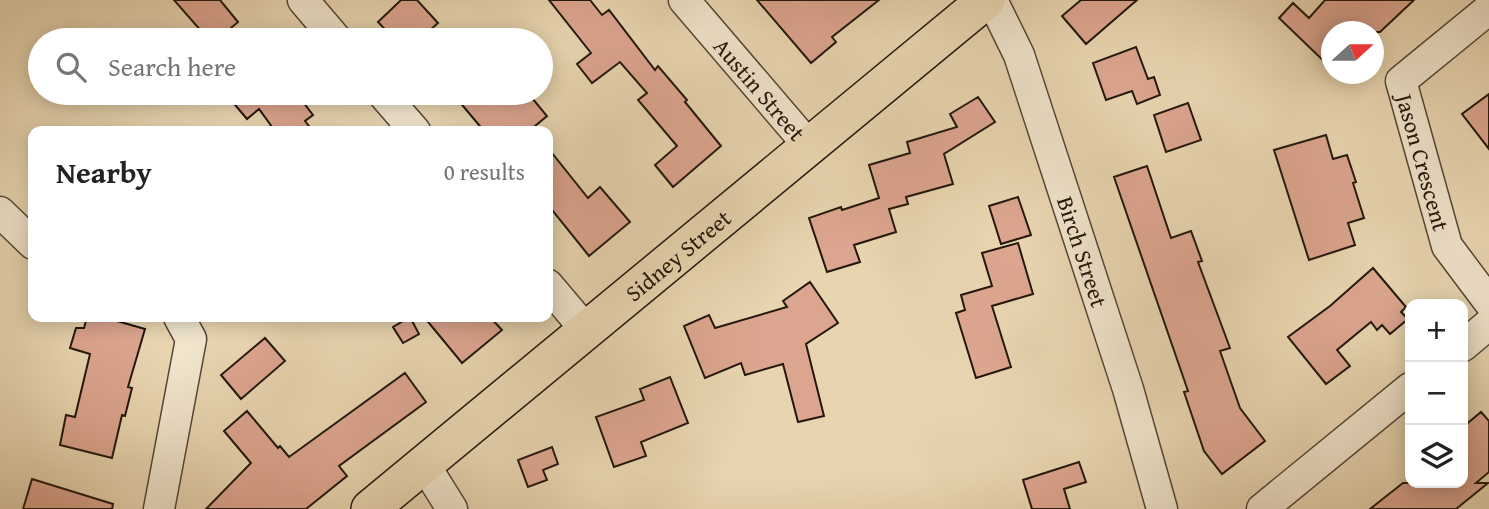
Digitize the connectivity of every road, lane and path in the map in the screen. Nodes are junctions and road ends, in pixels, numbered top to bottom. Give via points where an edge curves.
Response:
1 (303, 0) edge
2 (684, 0) edge
3 (986, 0) edge
4 (992, 0) edge
5 (1489, 9) edge
6 (327, 28) edge
7 (392, 105) edge
8 (411, 126) edge
9 (809, 146) junction
10 (0, 212) edge
11 (28, 239) edge
12 (553, 291) edge
13 (1489, 302) edge
14 (182, 322) edge
15 (1489, 324) edge
16 (586, 330) junction
17 (1468, 342) edge
18 (1405, 392) edge
19 (424, 464) junction
20 (159, 509) edge
21 (370, 509) edge
22 (453, 509) edge
23 (1162, 509) edge
24 (1262, 509) edge

1 - 6 street
2 - 9 street, Austin Street
3 - 9 main road, Sidney Street
4 - 23 street, Birch Street via 1019,55 1129,388
5 - 13 street, Jason Crescent via 1401,81 1447,246
7 - 8 street
9 - 16 main road, Sidney Street
10 - 11 street
12 - 16 street
14 - 20 street via 191,339
15 - 17 street
16 - 19 main road, Sidney Street
18 - 24 street
19 - 21 main road, Sidney Street
19 - 22 street

